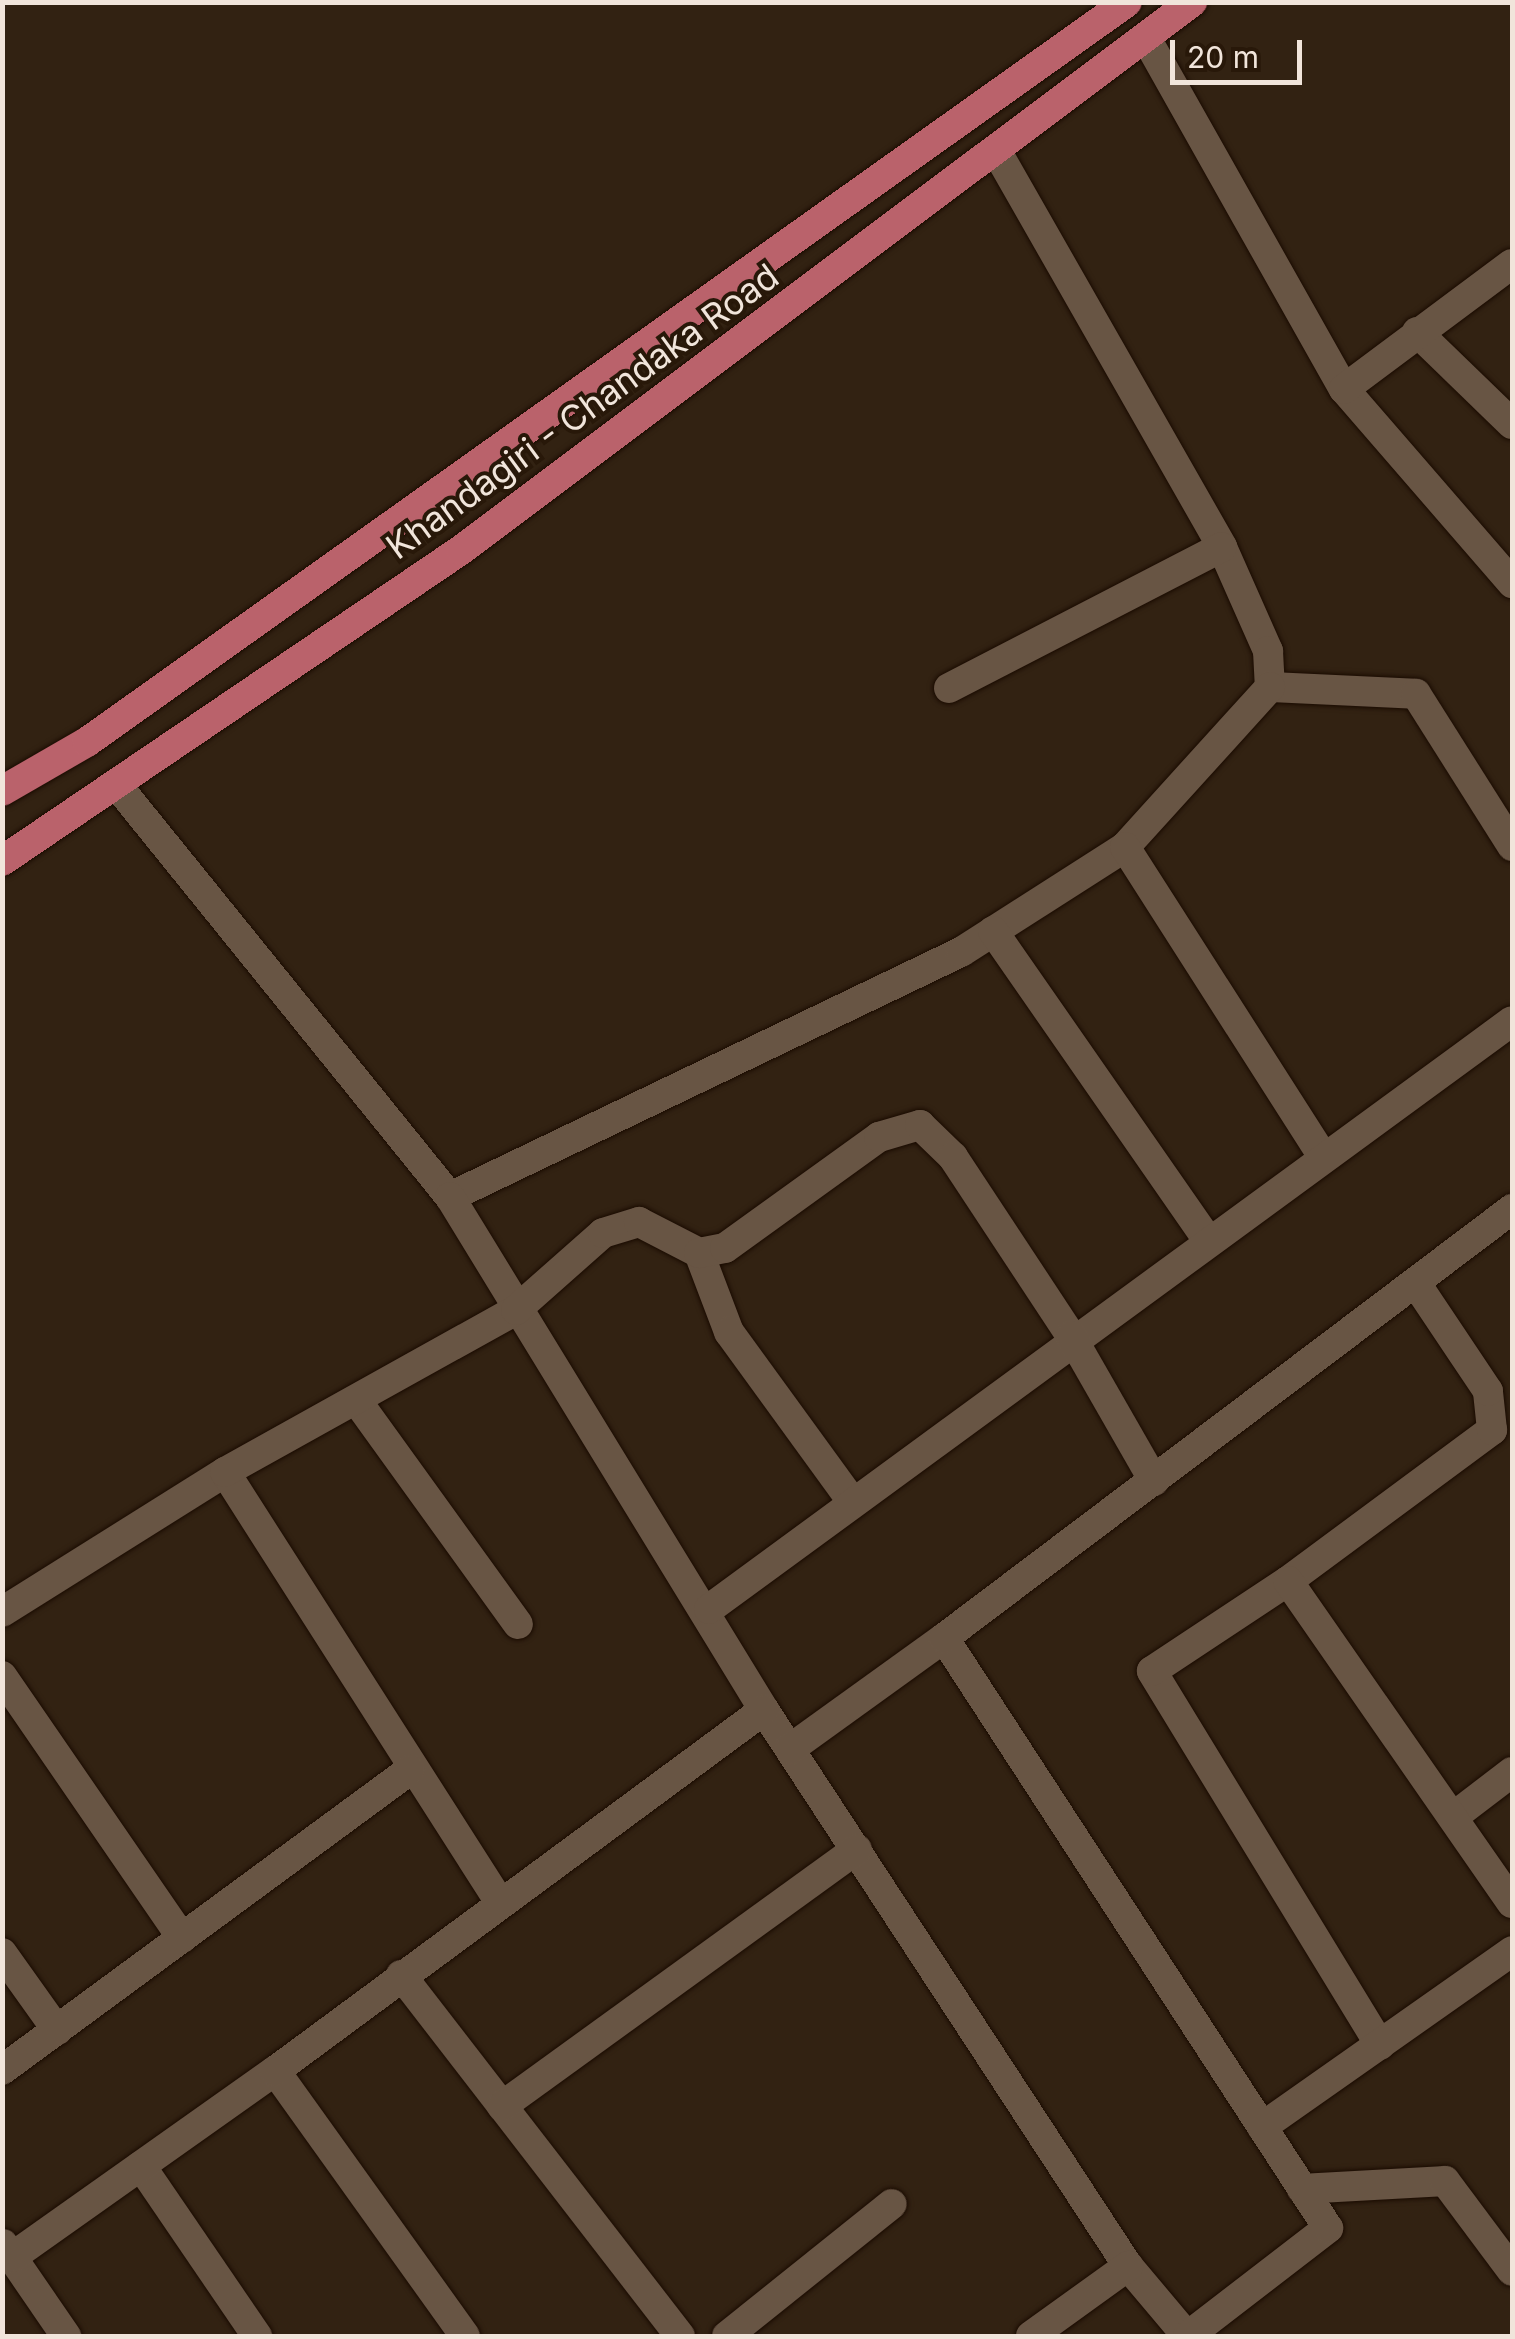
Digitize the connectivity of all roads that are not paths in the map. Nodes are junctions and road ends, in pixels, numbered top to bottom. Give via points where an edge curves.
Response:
1 (1127, 2) edge
2 (1192, 2) edge
3 (1146, 38) junction
4 (997, 152) junction
5 (1512, 264) edge
6 (1417, 332) junction
7 (646, 346) junction
8 (1344, 389) junction
9 (678, 390) junction
10 (1512, 424) edge
11 (1222, 547) junction
12 (1512, 583) edge
13 (1270, 686) junction
14 (950, 688) dead end
15 (116, 784) junction
16 (2, 791) edge
17 (1512, 846) edge
18 (1125, 847) junction
19 (2, 861) edge
20 (993, 931) junction
21 (1512, 1022) edge
22 (1322, 1156) junction
23 (450, 1197) junction
24 (1512, 1210) edge
25 (1206, 1238) junction
26 (700, 1253) junction
27 (1417, 1284) junction
28 (516, 1310) junction
29 (1071, 1336) junction
30 (357, 1401) junction
31 (225, 1472) junction
32 (1154, 1481) junction
33 (851, 1500) junction
34 (1288, 1580) junction
35 (709, 1609) junction
36 (2, 1612) edge
37 (518, 1624) dead end
38 (944, 1638) junction
39 (2, 1676) edge
40 (764, 1710) junction
41 (790, 1750) junction
42 (410, 1770) junction
43 (1512, 1772) edge
44 (1457, 1814) junction
45 (856, 1849) junction
46 (498, 1901) junction
47 (1512, 1903) edge
48 (182, 1938) junction
49 (2, 1952) edge
50 (1512, 1952) edge
51 (400, 1975) junction
52 (57, 2030) junction
53 (1380, 2044) junction
54 (2, 2070) edge
55 (275, 2071) junction
56 (502, 2106) junction
57 (1262, 2127) junction
58 (141, 2166) junction
59 (1302, 2189) junction
60 (892, 2204) dead end
61 (7, 2250) edge
62 (1128, 2266) junction
63 (1512, 2271) edge
64 (66, 2336) edge
65 (257, 2336) edge
66 (466, 2336) edge
67 (680, 2336) edge
68 (727, 2336) edge
69 (1032, 2336) edge
70 (1187, 2336) edge

1 - 7 main road, Khandagiri - Chandaka Road
2 - 3 main road, Khandagiri - Chandaka Road
3 - 4 main road, Khandagiri - Chandaka Road
3 - 8 street
4 - 9 main road, Khandagiri - Chandaka Road
4 - 11 street
5 - 6 street
6 - 8 street
6 - 10 street
7 - 9 main road
7 - 16 main road, Khandagiri - Chandaka Road via 87,742
8 - 12 street
9 - 15 main road, Khandagiri - Chandaka Road
11 - 13 street via 1268,651
11 - 14 street
13 - 17 street via 1416,694
13 - 18 street
15 - 19 main road, Khandagiri - Chandaka Road
15 - 23 street
18 - 20 street
18 - 22 street
20 - 23 street via 611,1126
20 - 25 street
21 - 22 street
22 - 25 street
23 - 28 street
24 - 27 street
25 - 29 street
26 - 28 street via 638,1222 622,1225
26 - 29 street via 745,1239 879,1137 920,1125 953,1157
26 - 33 street via 730,1332
27 - 32 street
27 - 34 street via 1488,1390 1492,1430
28 - 30 street
28 - 35 street
29 - 32 street
29 - 33 street
30 - 31 street
30 - 37 street
31 - 36 street
31 - 42 street
32 - 38 street
33 - 35 street
34 - 44 street
34 - 53 street via 1152,1672
35 - 40 street
38 - 41 street
38 - 57 street
39 - 48 street
40 - 41 street
40 - 46 street
41 - 45 street
42 - 46 street
42 - 48 street
43 - 44 street
44 - 47 street
45 - 56 street
45 - 62 street
46 - 51 street
48 - 52 street
49 - 52 street
50 - 53 street
51 - 55 street
51 - 56 street
52 - 54 street
53 - 57 street
55 - 58 street
55 - 66 street
56 - 67 street
57 - 59 street
58 - 61 street
58 - 65 street
59 - 63 street via 1446,2180
59 - 70 street via 1328,2228
60 - 68 street
61 - 64 street
62 - 69 street
62 - 70 street

